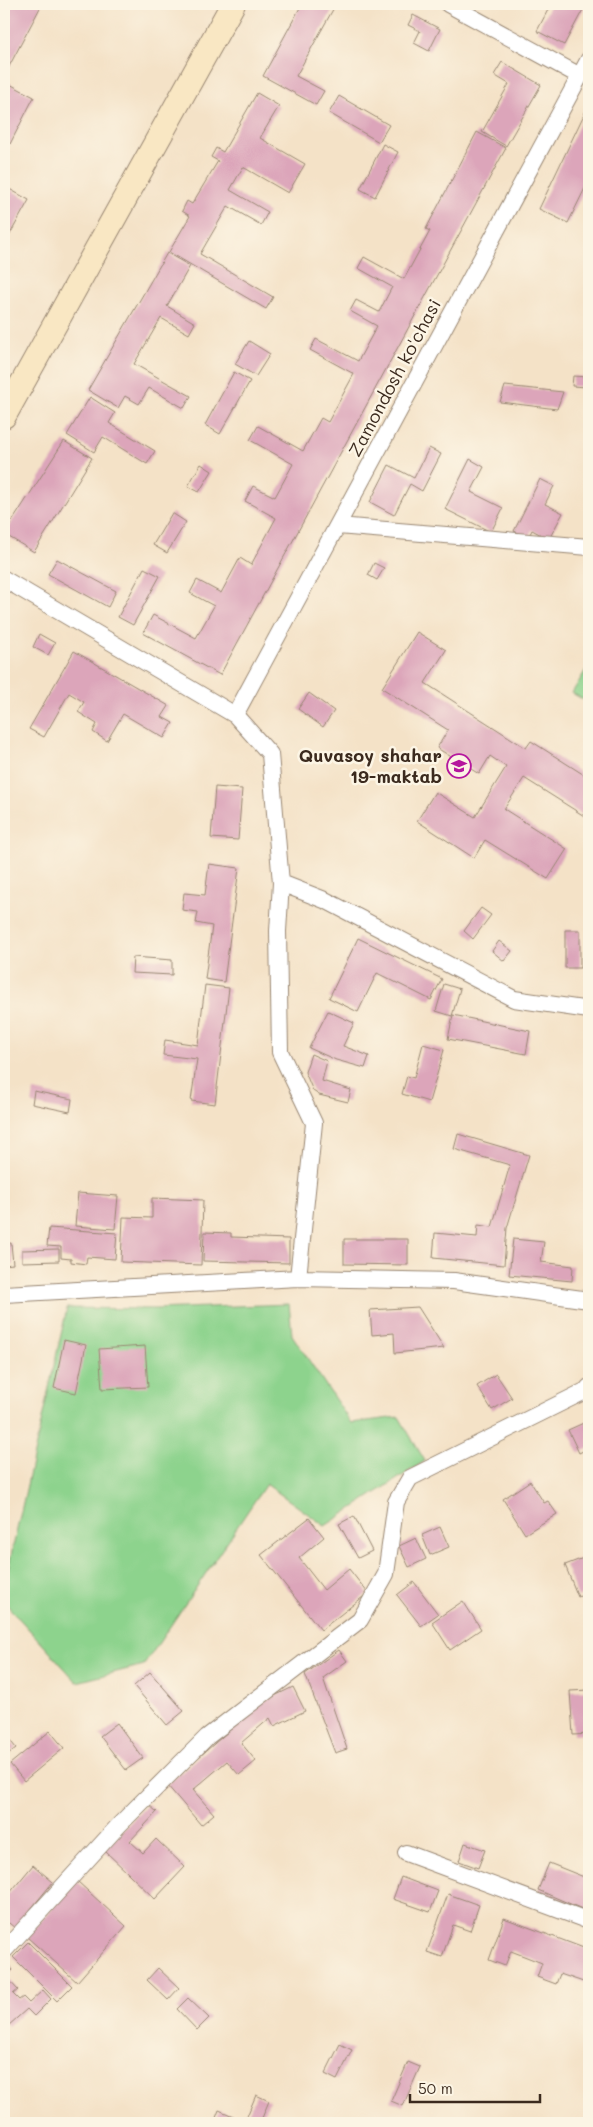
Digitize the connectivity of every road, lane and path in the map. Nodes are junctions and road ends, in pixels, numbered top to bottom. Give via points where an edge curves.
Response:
1 (233, 4) edge
2 (448, 4) edge
3 (589, 59) edge
4 (580, 76) junction
5 (4, 416) edge
6 (338, 526) junction
7 (589, 547) edge
8 (4, 579) edge
9 (235, 715) junction
10 (281, 883) junction
11 (589, 1010) edge
12 (298, 1278) junction
13 (4, 1294) edge
14 (589, 1300) edge
15 (589, 1387) edge
16 (406, 1853) dead end
17 (589, 1921) edge
18 (4, 1951) edge

1 - 5 main road
2 - 4 street
3 - 4 street, Zamondosh ko'chasi
4 - 6 street, Zamondosh ko'chasi
6 - 7 street
6 - 9 street, Zamondosh ko'chasi
8 - 9 street
9 - 10 street via 270,754
10 - 11 street via 327,901 514,999
10 - 12 street via 278,931 280,1052 314,1123
12 - 13 street
12 - 14 street via 454,1281
15 - 18 street via 410,1478 396,1502 386,1574 360,1620 207,1737 119,1825
16 - 17 street

